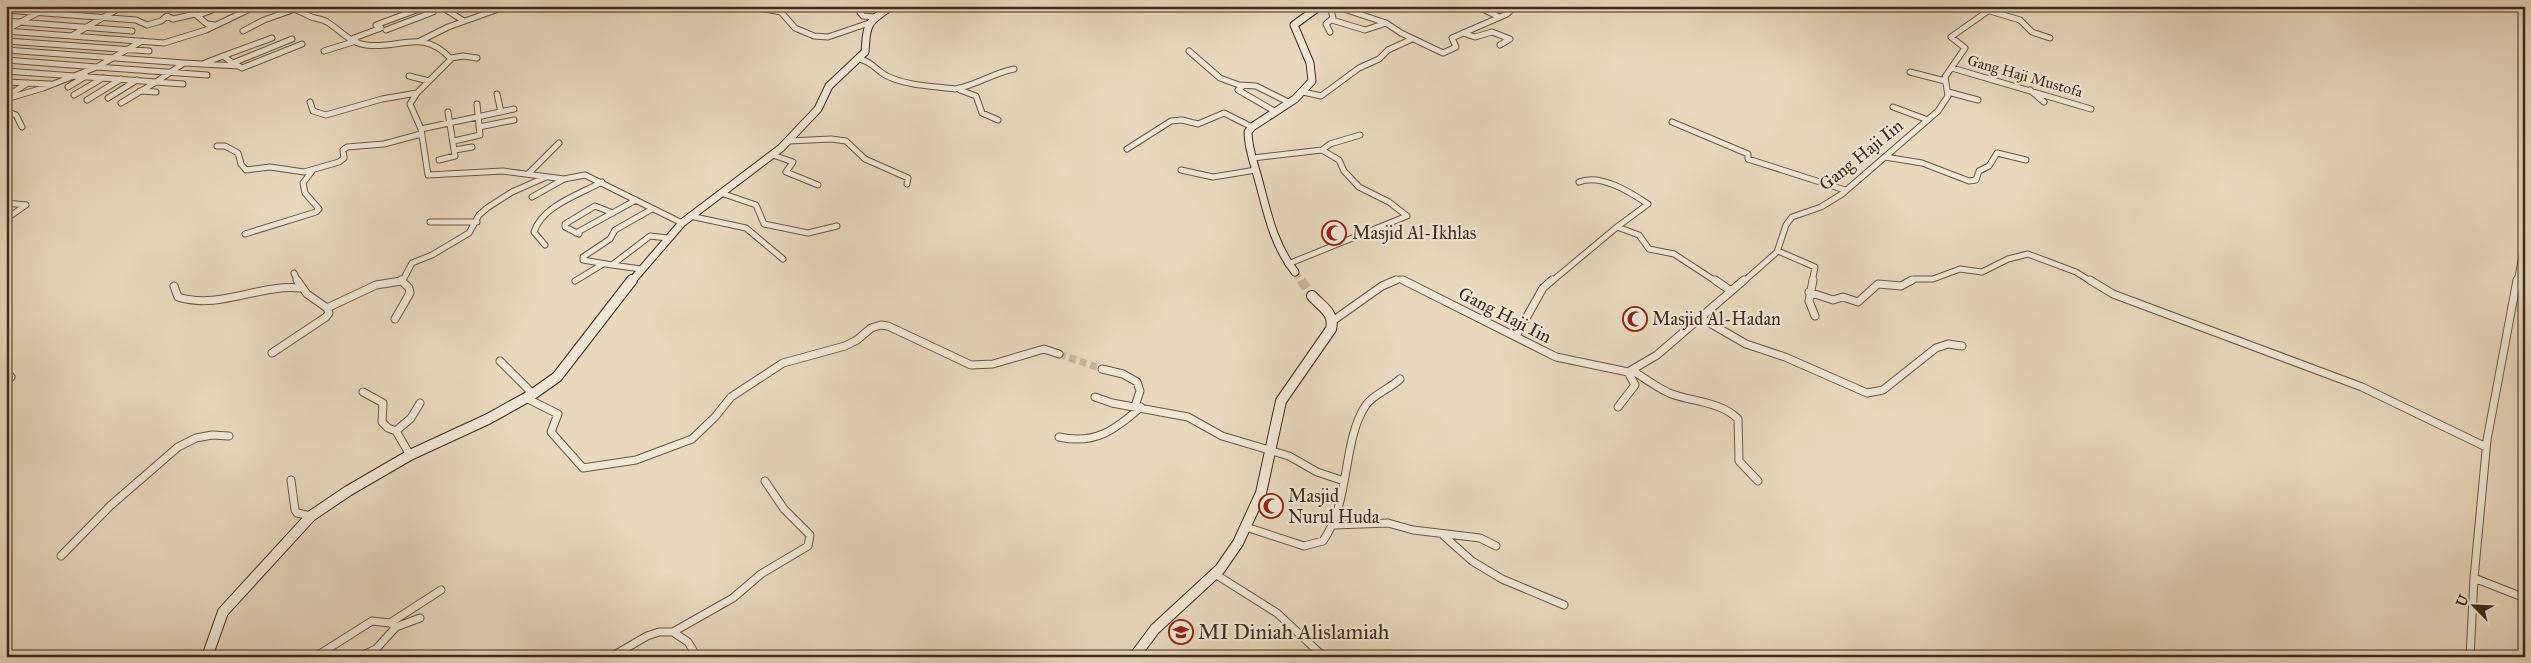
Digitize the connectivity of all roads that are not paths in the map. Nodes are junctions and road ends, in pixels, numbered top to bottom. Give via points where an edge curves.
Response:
1 (50, 6) edge
2 (96, 6) edge
3 (223, 6) edge
4 (256, 6) edge
5 (284, 6) edge
6 (427, 6) edge
7 (507, 6) edge
8 (856, 6) edge
9 (892, 6) edge
10 (1320, 6) edge
11 (1330, 6) edge
12 (1335, 6) edge
13 (1515, 6) edge
14 (1995, 6) edge
15 (121, 7) edge
16 (439, 7) edge
17 (754, 7) edge
18 (1481, 8) dead end
19 (191, 9) dead end
20 (296, 9) junction
21 (6, 10) edge
22 (1990, 11) junction
23 (433, 12) dead end
24 (38, 13) junction
25 (197, 14) junction
26 (1499, 17) junction
27 (104, 18) junction
28 (872, 20) junction
29 (1332, 20) junction
30 (6, 21) edge
31 (464, 21) junction
32 (20, 22) junction
33 (1386, 23) junction
34 (216, 25) junction
35 (86, 28) junction
36 (383, 29) junction
37 (6, 30) edge
38 (132, 31) dead end
39 (243, 31) dead end
40 (1330, 32) dead end
41 (392, 33) dead end
42 (1463, 33) junction
43 (72, 36) junction
44 (272, 38) dead end
45 (1412, 38) junction
46 (2050, 38) dead end
47 (292, 39) dead end
48 (355, 39) junction
49 (6, 40) edge
50 (142, 41) junction
51 (420, 41) junction
52 (56, 44) junction
53 (302, 44) dead end
54 (1500, 45) dead end
55 (6, 50) edge
56 (127, 50) junction
57 (149, 51) dead end
58 (324, 51) dead end
59 (1188, 51) dead end
60 (42, 53) junction
61 (223, 56) junction
62 (113, 58) junction
63 (451, 58) junction
64 (477, 58) dead end
65 (859, 59) junction
66 (6, 60) edge
67 (26, 62) junction
68 (232, 62) junction
69 (184, 63) junction
70 (201, 65) junction
71 (239, 66) junction
72 (97, 67) junction
73 (1952, 68) junction
74 (1014, 69) dead end
75 (7, 71) edge
76 (171, 72) junction
77 (1910, 72) dead end
78 (76, 75) junction
79 (207, 75) dead end
80 (86, 76) junction
81 (409, 76) dead end
82 (104, 77) junction
83 (121, 79) junction
84 (138, 80) junction
85 (429, 81) junction
86 (1945, 81) junction
87 (6, 82) edge
88 (156, 82) junction
89 (28, 83) junction
90 (51, 84) dead end
91 (183, 84) dead end
92 (1242, 86) junction
93 (68, 87) dead end
94 (958, 89) junction
95 (2029, 89) junction
96 (140, 91) junction
97 (6, 92) edge
98 (156, 92) dead end
99 (1304, 92) junction
100 (1948, 92) junction
101 (417, 93) junction
102 (497, 94) dead end
103 (74, 95) dead end
104 (108, 98) dead end
105 (6, 99) edge
106 (87, 100) dead end
107 (1978, 100) dead end
108 (134, 102) dead end
109 (310, 102) dead end
110 (2044, 102) dead end
111 (1290, 103) junction
112 (477, 104) dead end
113 (1893, 107) dead end
114 (514, 109) dead end
115 (2091, 109) dead end
116 (6, 112) edge
117 (448, 112) dead end
118 (501, 112) junction
119 (1276, 112) junction
120 (478, 117) junction
121 (514, 120) dead end
122 (998, 120) dead end
123 (1928, 120) junction
124 (1672, 122) dead end
125 (450, 123) junction
126 (22, 127) dead end
127 (479, 127) junction
128 (1252, 127) junction
129 (421, 132) junction
130 (1360, 135) dead end
131 (454, 141) junction
132 (788, 141) junction
133 (559, 143) dead end
134 (217, 146) dead end
135 (472, 147) dead end
136 (1127, 149) dead end
137 (455, 150) junction
138 (1322, 150) junction
139 (773, 155) junction
140 (1885, 157) junction
141 (1253, 158) junction
142 (439, 160) dead end
143 (2026, 160) dead end
144 (1180, 170) dead end
145 (1256, 170) junction
146 (312, 171) junction
147 (529, 173) junction
148 (549, 176) junction
149 (564, 179) junction
150 (602, 182) junction
151 (1579, 182) dead end
152 (907, 184) dead end
153 (818, 186) dead end
154 (1845, 190) junction
155 (721, 193) junction
156 (532, 197) dead end
157 (636, 200) junction
158 (6, 203) edge
159 (652, 209) junction
160 (613, 213) junction
161 (694, 217) junction
162 (7, 218) edge
163 (430, 222) dead end
164 (477, 222) junction
165 (682, 223) junction
166 (837, 226) dead end
167 (1617, 227) junction
168 (245, 234) dead end
169 (668, 238) junction
170 (2525, 240) edge
171 (546, 245) dead end
172 (1778, 251) junction
173 (783, 259) dead end
174 (603, 264) junction
175 (1288, 264) junction
176 (612, 265) junction
177 (641, 269) junction
178 (1294, 272) tunnel mouth
179 (294, 273) dead end
180 (401, 281) junction
181 (575, 281) dead end
182 (174, 286) dead end
183 (300, 288) junction
184 (1731, 290) junction
185 (1809, 292) junction
186 (1312, 296) tunnel mouth
187 (327, 308) junction
188 (1815, 316) dead end
189 (1701, 318) junction
190 (395, 320) dead end
191 (1334, 320) junction
192 (1516, 336) junction
193 (1962, 346) dead end
194 (272, 352) dead end
195 (1059, 354) tunnel mouth
196 (500, 360) dead end
197 (6, 370) edge
198 (1102, 370) tunnel mouth
199 (1630, 371) junction
200 (1400, 379) dead end
201 (6, 382) edge
202 (363, 392) dead end
203 (530, 396) junction
204 (1095, 397) dead end
205 (420, 404) dead end
206 (1138, 407) junction
207 (1618, 408) dead end
208 (396, 431) junction
209 (229, 436) dead end
210 (1058, 437) dead end
211 (2486, 447) junction
212 (1272, 452) junction
213 (408, 453) junction
214 (291, 480) dead end
215 (765, 480) dead end
216 (1344, 481) junction
217 (1758, 481) dead end
218 (304, 515) junction
219 (1334, 525) junction
220 (1249, 528) junction
221 (1443, 535) junction
222 (1496, 546) dead end
223 (61, 556) dead end
224 (1215, 574) junction
225 (2477, 580) junction
226 (441, 590) dead end
227 (2525, 598) edge
228 (1564, 605) dead end
229 (420, 618) dead end
230 (393, 625) junction
231 (673, 632) junction
232 (207, 657) edge
233 (315, 657) edge
234 (359, 657) edge
235 (611, 657) edge
236 (697, 657) edge
237 (1134, 657) edge
238 (1324, 657) edge
239 (2470, 657) edge

1 - 24 street
2 - 15 street
3 - 25 street
4 - 34 street
5 - 20 street
6 - 36 street via 376,25
7 - 31 street
8 - 28 street via 863,16
9 - 28 street
10 - 99 street via 1294,25 1313,76
11 - 29 street
12 - 33 street
13 - 26 street
14 - 22 street
15 - 27 street
16 - 31 street
17 - 28 street via 781,12 795,28 814,36 828,37
18 - 26 street
19 - 25 street
20 - 39 street
20 - 48 street via 326,21 340,33
21 - 24 street
22 - 46 street via 2020,20 2032,32
22 - 73 street via 1951,37 1965,48
23 - 36 street
24 - 27 street
24 - 32 street
25 - 27 street via 171,19 166,16 148,25 136,20
25 - 34 street via 207,24
26 - 42 street
27 - 35 street
28 - 65 street via 865,33 866,50
29 - 33 street via 1365,30
29 - 40 street via 1326,24
30 - 32 street
31 - 51 street
32 - 35 street
32 - 37 street
33 - 45 street
34 - 50 street via 170,42
35 - 38 street
35 - 43 street
36 - 41 street
36 - 48 street
37 - 43 street
42 - 45 street via 1451,39 1456,46 1445,52 1436,51
42 - 54 street via 1474,37 1492,32 1510,39
43 - 50 street
43 - 52 street
44 - 61 street
45 - 99 street via 1388,50 1379,60 1359,68 1322,96
47 - 68 street
48 - 51 street via 373,46
48 - 58 street
49 - 52 street
50 - 56 street
51 - 63 street via 435,44
52 - 56 street
52 - 60 street
53 - 71 street via 242,68
55 - 60 street
56 - 57 street
56 - 62 street
59 - 92 street via 1215,75
60 - 62 street
60 - 67 street
61 - 68 street
61 - 70 street
62 - 69 street
62 - 72 street
63 - 64 street
63 - 85 street
65 - 94 street via 869,61 874,69 896,78
65 - 132 street via 829,86 822,104
66 - 67 street
67 - 72 street
67 - 75 street
68 - 71 street
69 - 70 street
69 - 76 street
70 - 71 street
72 - 76 street
72 - 78 street
73 - 86 street
73 - 95 street, Gang Haji Mustofa
74 - 94 street via 998,72
75 - 78 street
76 - 79 street
76 - 88 street
77 - 86 street
78 - 80 street
78 - 105 street
80 - 82 street
80 - 93 street
81 - 85 street
82 - 83 street
82 - 103 street
83 - 84 street
83 - 106 street
84 - 88 street
84 - 104 street
85 - 101 street
86 - 100 street
87 - 89 street
88 - 91 street
88 - 96 street
89 - 90 street
89 - 97 street
92 - 111 street via 1256,86
92 - 119 street via 1238,90
94 - 122 street via 976,96 982,113
95 - 110 street
95 - 115 street, Gang Haji Mustofa
96 - 98 street
96 - 108 street via 123,102
99 - 111 street
100 - 107 street
100 - 123 street, Gang Haji Iin via 1945,103
101 - 109 street via 326,115 313,111
101 - 129 street via 410,107
102 - 118 street
111 - 119 street
112 - 120 street
113 - 123 street
114 - 118 street
116 - 126 street via 16,116
117 - 125 street
118 - 120 street
119 - 128 street
120 - 125 street
120 - 127 street
121 - 127 street
123 - 140 street, Gang Haji Iin
124 - 154 street via 1748,154 1748,160
125 - 129 street
125 - 131 street
127 - 131 street via 480,136
128 - 136 street via 1224,113 1198,124 1174,120
128 - 141 street via 1248,137
129 - 146 street via 384,144 348,147 343,150 344,158 340,162
129 - 147 street via 428,175 484,171
130 - 138 street via 1330,144
131 - 137 street
132 - 139 street
132 - 152 street via 831,138 846,142 864,159 908,178
133 - 147 street
134 - 146 street via 225,146 238,153 244,170 270,167
135 - 137 street
137 - 142 street via 454,157
138 - 141 street
138 - 175 street via 1339,160 1349,180 1393,204 1407,216
139 - 153 street via 793,162 786,172
139 - 155 street
140 - 143 street via 1922,163 1969,182 1976,180 1979,171 1989,166 1997,154
140 - 154 street, Gang Haji Iin
141 - 145 street
144 - 145 street via 1213,177
145 - 175 street via 1273,233
146 - 168 street via 303,183 305,193 318,210
147 - 148 street
148 - 149 street
148 - 164 street via 520,187 483,211
149 - 150 street via 585,175
149 - 156 street
150 - 157 street
150 - 171 street via 551,210 536,223 534,232
151 - 167 street via 1588,178 1602,184 1613,184 1648,204
154 - 172 street, Gang Haji Iin via 1821,207 1799,212 1791,218
155 - 161 street
155 - 166 street via 756,205 764,224 808,233
157 - 159 street
157 - 160 street
158 - 162 street via 26,205
159 - 165 street
159 - 174 street via 615,230 610,239 583,256 583,260 588,262
160 - 160 street via 593,207 565,227 577,234
161 - 165 street
161 - 173 street via 746,228
163 - 164 street
164 - 180 street via 464,236 412,263
165 - 169 street
167 - 184 street via 1639,235 1649,250 1674,254
167 - 192 street via 1543,288
169 - 176 street via 656,234 650,236
169 - 177 street
170 - 211 street
172 - 184 street
172 - 185 street via 1813,265 1815,270
174 - 176 street
174 - 181 street
175 - 178 street
176 - 177 street
177 - 203 street via 564,370
179 - 183 street
180 - 187 street via 376,285
180 - 190 street via 410,288 410,293
182 - 183 street via 178,297 195,302 255,293 276,286
183 - 187 street
184 - 189 street
185 - 188 street
185 - 211 street via 1833,300 1843,297 1858,302 1878,284 1903,285 1915,279 1933,278 1960,269 1982,272 2022,255 2032,255 2076,272 2114,294 2362,387
186 - 191 street
187 - 194 street via 326,317
189 - 193 street via 1746,344 1785,357 1867,393 1883,390 1936,348 1948,344
189 - 199 street via 1657,355
191 - 192 street, Gang Haji Iin via 1382,286 1400,279
191 - 212 street via 1327,336 1280,402
192 - 199 street, Gang Haji Iin via 1556,357
195 - 203 street via 1044,349 993,364 971,365 890,326 881,325 845,346 783,363 731,397 692,440 636,460 584,468 551,432 558,414
196 - 203 street
197 - 201 street via 11,377
198 - 206 street via 1128,376 1138,384
199 - 207 street via 1635,385
199 - 217 street via 1668,393 1735,415 1738,419 1739,461
200 - 216 street via 1375,394 1365,406 1352,440
202 - 208 street via 383,403 382,422
203 - 213 street
204 - 206 street
205 - 208 street via 411,418
206 - 210 street via 1120,426 1099,438 1075,441
206 - 212 street via 1183,415 1222,436
208 - 213 street
209 - 223 street via 196,438 178,447 110,506
211 - 225 street
212 - 216 street via 1289,456 1310,469
212 - 220 street
213 - 218 street
214 - 218 street via 294,508
215 - 231 street via 784,509 810,535 808,546 761,574 733,598
216 - 219 street
218 - 232 street via 223,612
219 - 220 street via 1323,541 1312,546
219 - 221 street via 1388,522
220 - 224 street
221 - 222 street via 1480,538
221 - 228 street via 1472,561 1502,579
224 - 237 street via 1165,620
224 - 238 street via 1277,613
225 - 227 street
225 - 239 street
226 - 230 street
229 - 230 street
230 - 233 street via 376,620 368,622
230 - 234 street via 376,649
231 - 235 street via 647,636
231 - 236 street via 691,644

